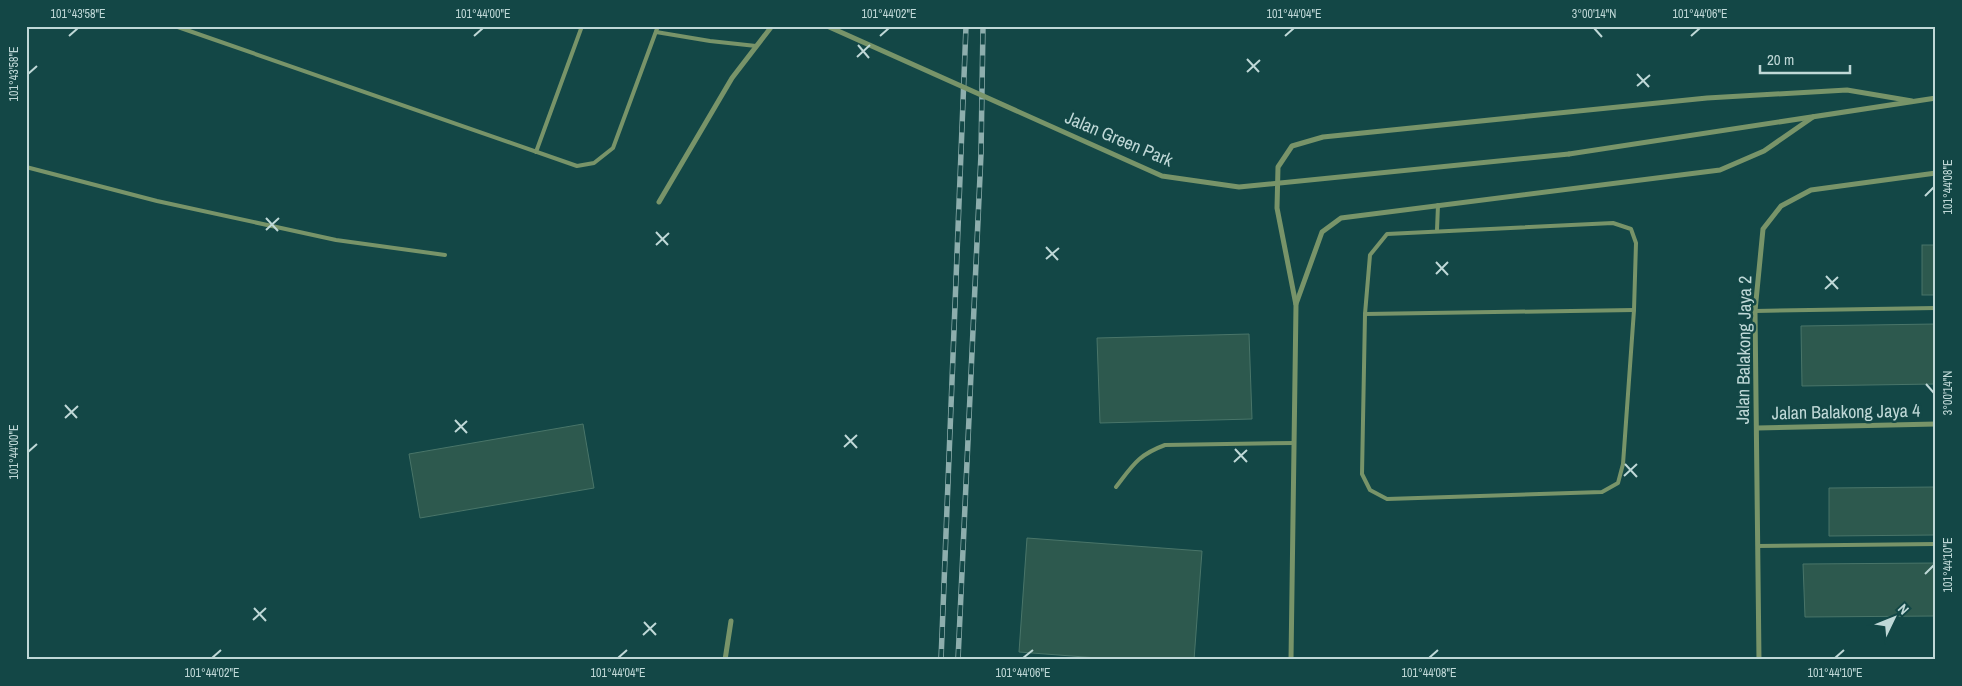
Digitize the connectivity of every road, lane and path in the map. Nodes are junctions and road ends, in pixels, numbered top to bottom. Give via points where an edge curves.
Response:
1 (176, 26) edge
2 (582, 26) edge
3 (658, 26) edge
4 (772, 26) edge
5 (827, 26) edge
6 (656, 32) junction
7 (756, 46) junction
8 (1936, 98) edge
9 (1912, 101) junction
10 (1813, 117) junction
11 (536, 152) junction
12 (26, 167) edge
13 (1936, 173) edge
14 (659, 202) dead end
15 (1438, 205) junction
16 (1437, 230) junction
17 (445, 255) dead end
18 (1296, 304) junction
19 (1936, 308) edge
20 (1634, 310) junction
21 (1755, 311) junction
22 (1365, 314) junction
23 (1936, 424) edge
24 (1757, 428) junction
25 (1294, 443) junction
26 (1116, 487) dead end
27 (1936, 544) edge
28 (1758, 546) junction
29 (731, 621) dead end
30 (724, 660) edge
31 (1291, 660) edge
32 (1759, 660) edge

1 - 11 lane
2 - 11 lane
3 - 6 lane
4 - 7 street
5 - 10 street, Jalan Green Park, bridge via 1162,176 1239,187 1568,154
6 - 7 lane
6 - 11 lane via 614,148 594,163 577,166
7 - 14 street via 732,78
8 - 9 street
9 - 10 street, Jalan Green Park
9 - 18 street via 1847,90 1707,98 1323,137 1292,146 1278,167 1277,208
10 - 15 street via 1764,151 1720,170
12 - 17 lane via 157,201 336,240
13 - 21 street, Jalan Balakong Jaya 2 via 1811,190 1781,206 1763,229
15 - 16 lane
15 - 18 street via 1341,218 1322,232
16 - 20 lane via 1613,223 1631,229 1636,242
16 - 22 lane via 1387,234 1370,255
18 - 25 street
19 - 21 lane
20 - 22 lane
20 - 22 lane via 1624,464 1618,483 1602,492 1387,500 1370,490 1362,474
21 - 24 street, Jalan Balakong Jaya 2
23 - 24 street, Jalan Balakong Jaya 4
24 - 28 street, Jalan Balakong Jaya 2
25 - 26 lane via 1165,445 1137,460
25 - 31 street
27 - 28 lane
28 - 32 street, Jalan Balakong Jaya 2
29 - 30 street

